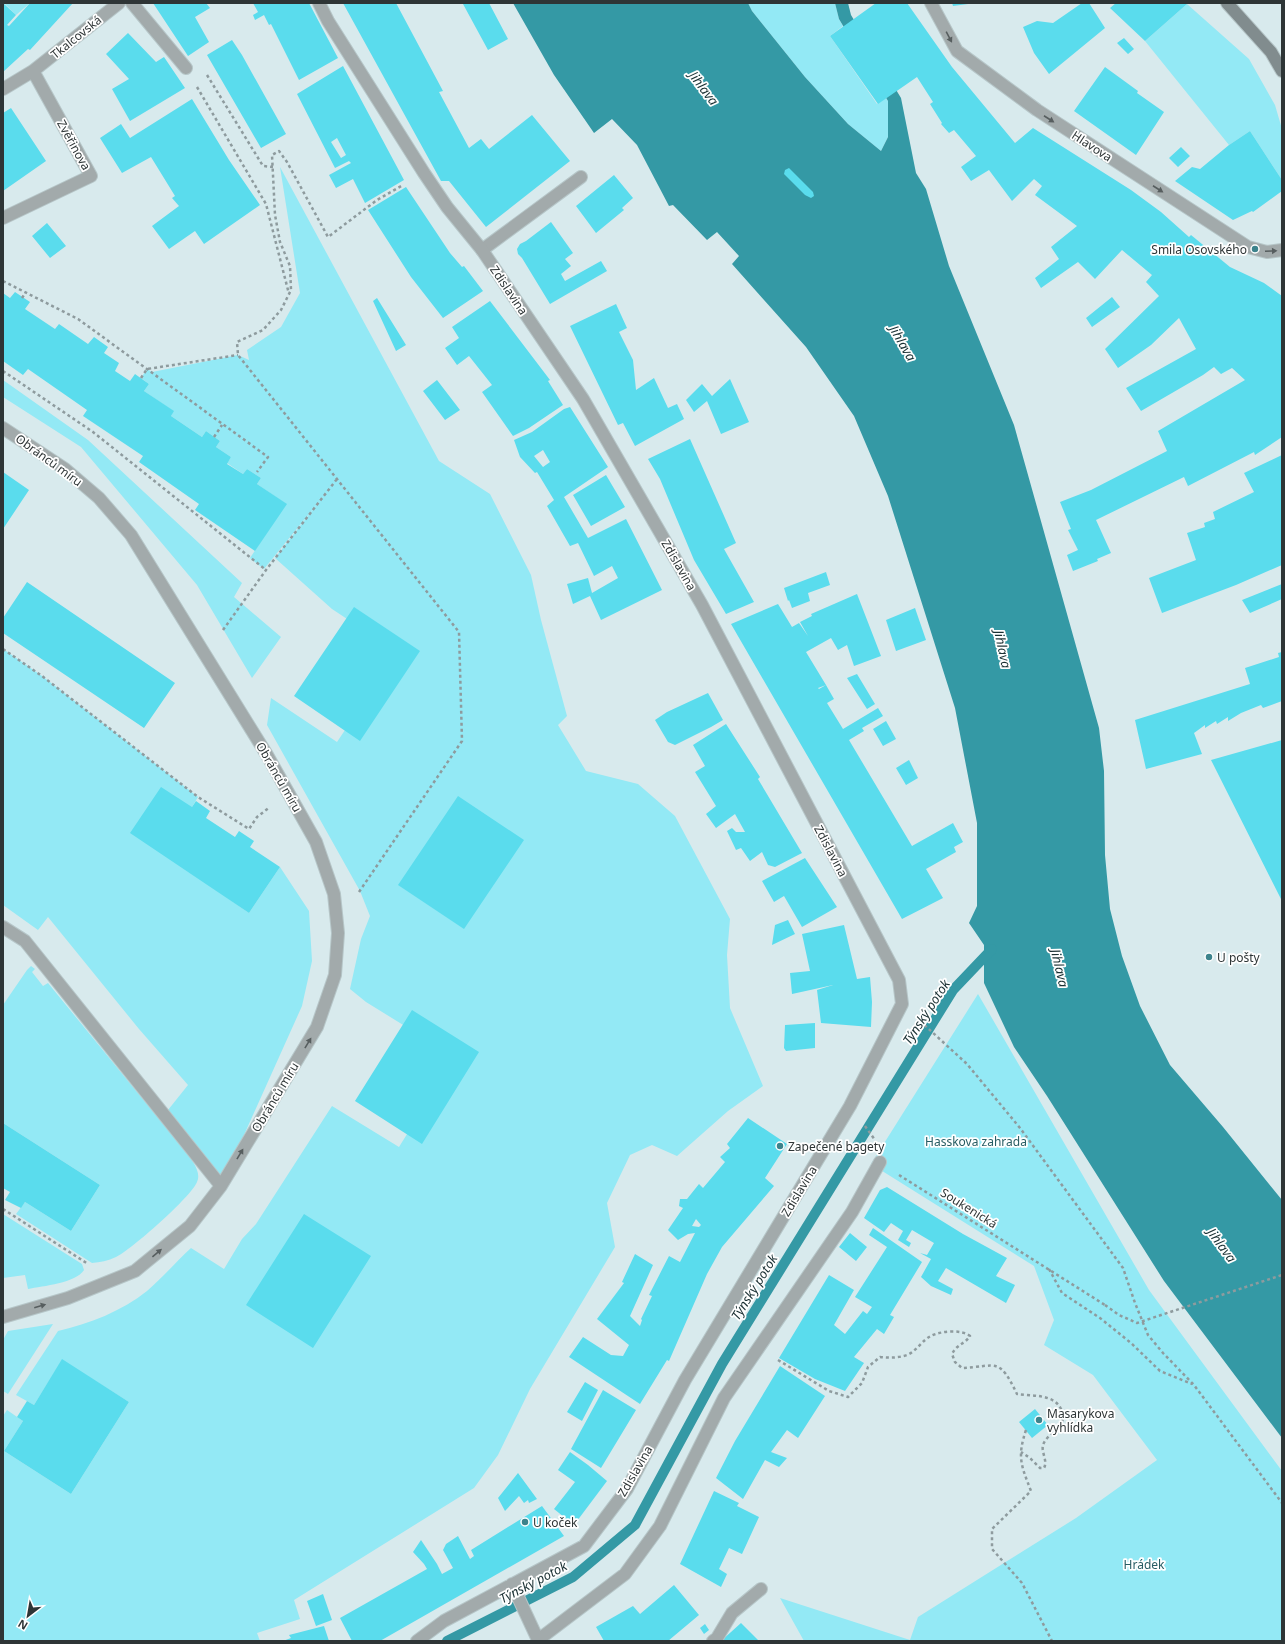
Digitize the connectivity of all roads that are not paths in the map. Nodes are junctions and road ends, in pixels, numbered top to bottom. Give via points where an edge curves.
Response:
1 (119, 3) edge
2 (132, 3) edge
3 (319, 3) edge
4 (931, 3) edge
5 (1227, 3) edge
6 (186, 68) road end
7 (1282, 71) edge
8 (34, 72) junction
9 (3, 89) edge
10 (581, 177) dead end
11 (3, 218) edge
12 (482, 250) junction
13 (1282, 250) edge
14 (3, 428) edge
15 (3, 926) edge
16 (880, 1162) road end
17 (221, 1186) junction
18 (3, 1317) edge
19 (512, 1584) junction
20 (760, 1589) dead end
21 (537, 1640) edge
22 (417, 1641) edge
23 (713, 1641) edge

1 - 8 street, Tkalcovská
2 - 6 street
3 - 12 street, Zdislavina via 447,207
4 -> 13 street, Hlavova via 957,51 1036,110 1248,247 1267,252
5 - 7 street via 1271,52
8 - 9 street, Tkalcovská
8 - 11 street, Zvěřinova via 91,176
10 - 12 street
12 - 19 street, Zdislavina via 583,398 702,605 898,980 902,1004 850,1106 685,1380 627,1489 584,1546
17 -> 14 street, Obránců míru via 317,1028 335,975 338,933 334,894 316,842 290,794 132,536 99,498 65,469
15 - 17 street via 28,945
16 - 21 street via 852,1212 724,1398 660,1526 626,1574
18 -> 17 street, Obránců míru via 68,1298 135,1271 190,1226
19 - 21 street
19 - 22 street, Zdislavina via 444,1621
20 - 23 street via 732,1613

